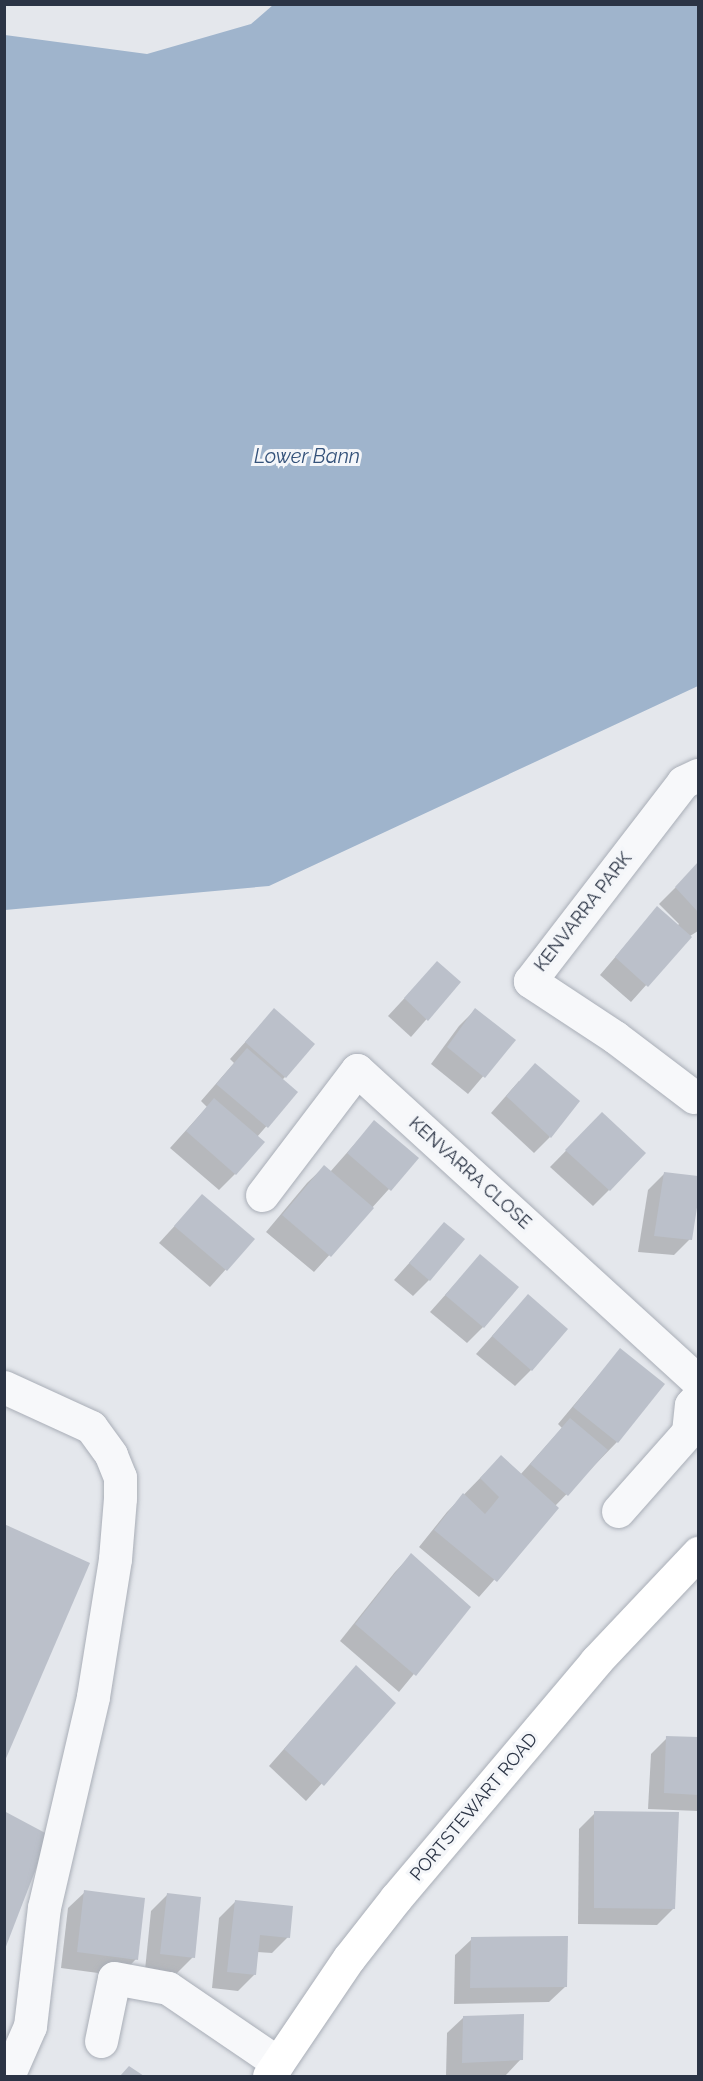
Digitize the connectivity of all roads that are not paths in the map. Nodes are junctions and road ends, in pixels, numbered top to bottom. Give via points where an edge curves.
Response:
1 (699, 775) edge
2 (694, 1097) dead end
3 (262, 1195) dead end
4 (699, 1381) edge
5 (4, 1387) edge
6 (699, 1397) edge
7 (618, 1511) dead end
8 (699, 1553) edge
9 (101, 2041) dead end
10 (274, 2070) edge
11 (8, 2076) edge

1 - 2 street, KENVARRA PARK via 683,782 530,981 615,1037
3 - 4 street, KENVARRA CLOSE via 357,1070
5 - 11 street via 92,1427 120,1477 115,1559 93,1697 44,1907 30,2026
6 - 7 street via 692,1405 688,1432
8 - 10 main road, PORTSTEWART ROAD via 596,1660 396,1898 349,1958
9 - 10 street via 114,1978 168,1988

